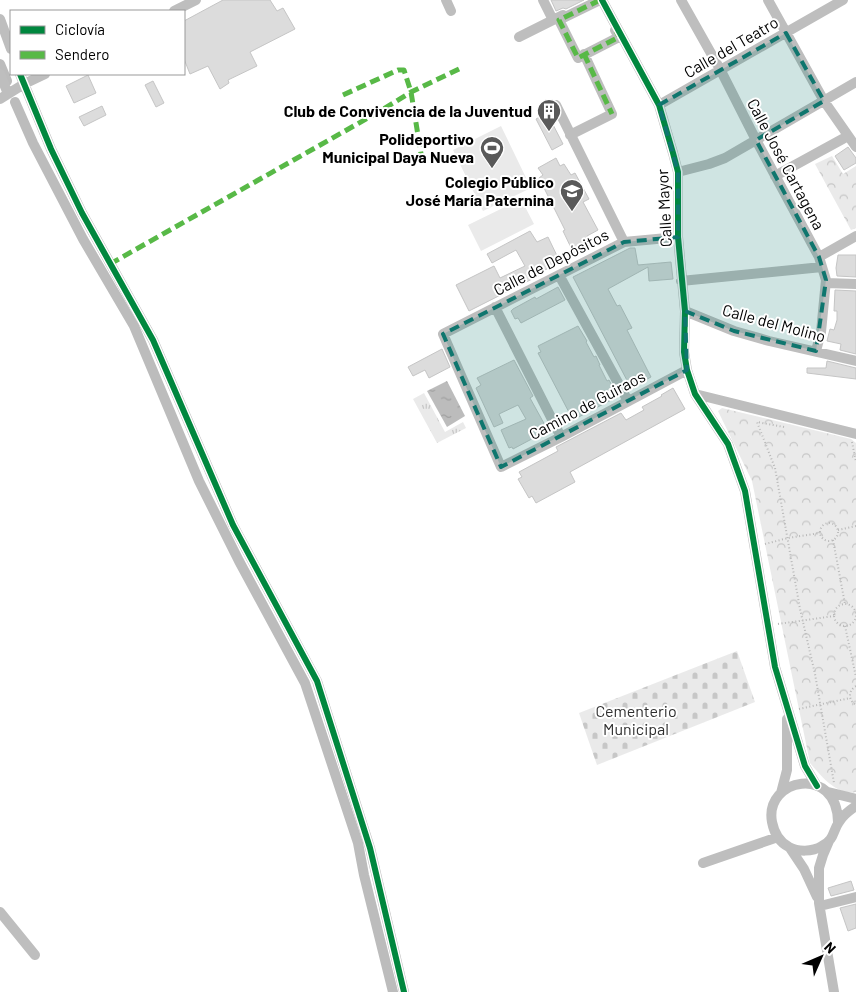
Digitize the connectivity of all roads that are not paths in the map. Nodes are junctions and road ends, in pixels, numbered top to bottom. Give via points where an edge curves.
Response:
1 (196, 0) edge
2 (446, 0) edge
3 (543, 0) edge
4 (593, 0) edge
5 (600, 0) edge
6 (681, 0) edge
7 (768, 0) edge
8 (843, 0) edge
9 (176, 10) edge
10 (451, 11) dead end
11 (0, 20) edge
12 (553, 20) junction
13 (786, 33) junction
14 (519, 37) dead end
15 (10, 46) edge
16 (584, 54) junction
17 (721, 71) junction
18 (0, 74) edge
19 (40, 75) edge
20 (22, 79) edge
21 (856, 82) edge
22 (4, 97) edge
23 (824, 101) junction
24 (556, 105) dead end
25 (659, 105) junction
26 (570, 135) junction
27 (848, 136) junction
28 (756, 140) junction
29 (856, 147) edge
30 (678, 172) junction
31 (775, 176) junction
32 (856, 236) edge
33 (678, 237) junction
34 (624, 242) junction
35 (821, 262) junction
36 (559, 275) junction
37 (681, 281) junction
38 (826, 283) junction
39 (856, 284) edge
40 (495, 307) junction
41 (685, 311) junction
42 (816, 351) junction
43 (856, 360) edge
44 (687, 370) junction
45 (695, 394) junction
46 (628, 401) junction
47 (561, 437) junction
48 (854, 438) edge
49 (501, 467) joint
50 (791, 709) junction
51 (817, 786) junction
52 (831, 789) junction
53 (781, 793) junction
54 (856, 798) edge
55 (856, 806) edge
56 (838, 822) junction
57 (778, 837) junction
58 (830, 840) junction
59 (790, 848) junction
60 (703, 863) dead end
61 (856, 897) edge
62 (820, 904) junction
63 (0, 912) edge
64 (34, 955) dead end
65 (404, 992) edge
66 (834, 992) edge

1 - 9 street
2 - 10 street
3 - 12 street
4 - 12 street
5 - 16 street via 619,37
5 - 16 street via 559,20 578,58
5 - 25 street, Calle Mayor
6 - 17 street, Calle José Cartagena
7 - 13 street
8 - 13 street, Calle del Teatro
11 - 15 street
12 - 14 street
13 - 17 street, Calle del Teatro
13 - 23 street
16 - 26 street via 612,114
17 - 25 street, Calle del Teatro
17 - 28 street, Calle José Cartagena
18 - 22 street
19 - 20 street
20 - 22 street
20 - 65 street via 51,150 82,213 153,340 233,525 317,681 370,848
21 - 23 street
23 - 27 street
23 - 28 street
24 - 26 street
25 - 30 street, Calle Mayor
26 - 34 street
27 - 29 street
27 - 31 street
28 - 30 street via 709,164
28 - 31 street, Calle José Cartagena
30 - 33 street, Calle Mayor
31 - 35 street, Calle José Cartagena
32 - 35 street
33 - 34 street, Calle de Depósitos
33 - 37 street, Calle Mayor
34 - 36 street, Calle de Depósitos
35 - 37 street
35 - 38 street, Calle José Cartagena
36 - 40 street, Calle de Depósitos
36 - 46 street
37 - 41 street, Calle Mayor
38 - 39 street
38 - 42 street, Calle José Cartagena
40 - 47 street
40 - 49 street, Calle de Depósitos via 443,334
41 - 42 street, Calle del Molino via 734,331
41 - 44 street, Calle Mayor
42 - 43 street, Calle del Molino
44 - 45 street, Calle Mayor
44 - 46 street, Camino de Guiraos
45 - 48 street
45 - 50 street, Calle Mayor via 728,444 745,491 776,667
46 - 47 street, Camino de Guiraos
47 - 49 street, Camino de Guiraos
50 - 51 street via 805,766
50 - 53 street via 787,770
51 - 52 street
51 - 53 street via 798,784
52 - 54 street
52 - 56 street
53 - 57 street via 772,808 771,818
55 - 56 street
56 - 58 street
57 - 59 street
57 - 60 street
58 - 59 street via 811,850
58 - 62 street via 819,868
59 - 62 street
61 - 62 street
62 - 66 street
63 - 64 street

